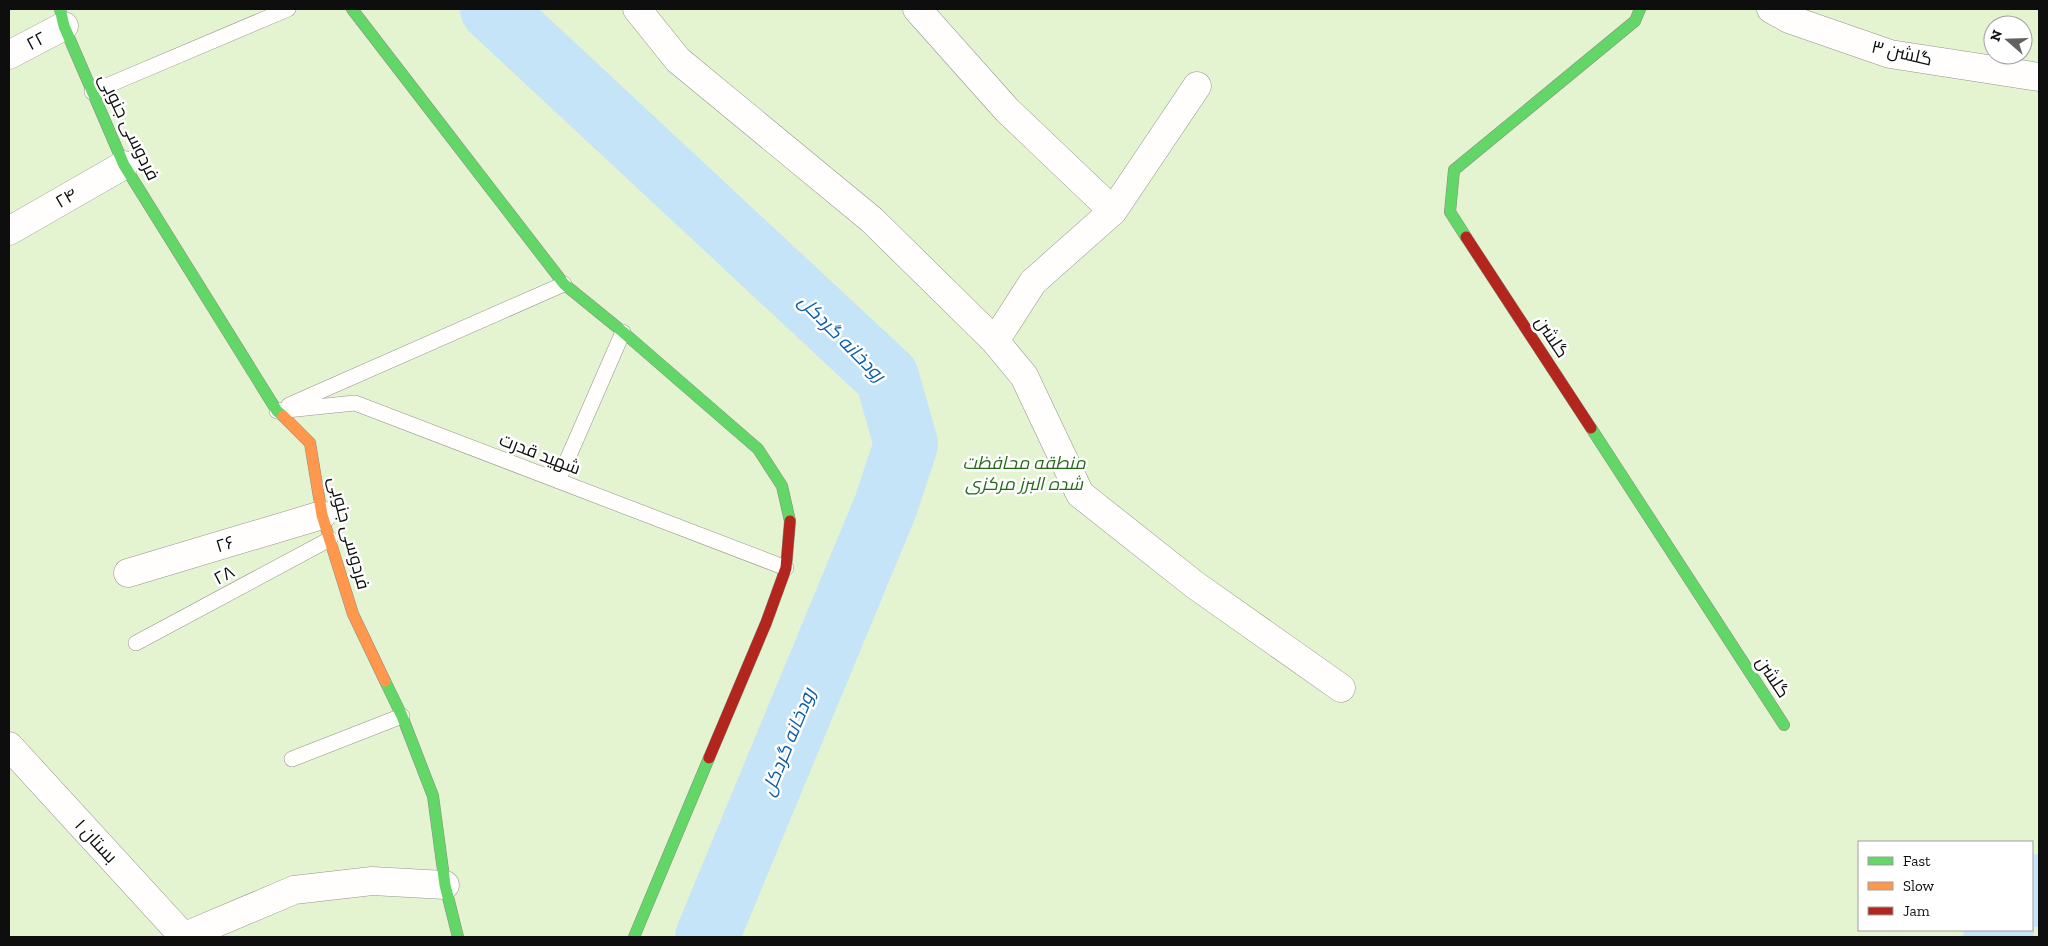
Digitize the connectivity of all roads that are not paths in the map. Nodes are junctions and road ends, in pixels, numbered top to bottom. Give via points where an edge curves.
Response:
1 (288, 9) edge
2 (352, 9) edge
3 (637, 9) edge
4 (918, 9) edge
5 (1640, 9) edge
6 (1771, 9) edge
7 (62, 17) edge
8 (9, 56) edge
9 (2039, 78) edge
10 (1197, 86) dead end
11 (92, 92) junction
12 (124, 165) junction
13 (1113, 211) junction
14 (9, 231) edge
15 (564, 284) junction
16 (623, 332) junction
17 (995, 341) junction
18 (277, 411) junction
19 (558, 481) junction
20 (326, 527) junction
21 (786, 568) junction
22 (128, 573) dead end
23 (136, 643) dead end
24 (1341, 688) dead end
25 (402, 716) junction
26 (1784, 725) dead end
27 (9, 746) edge
28 (292, 758) dead end
29 (445, 885) junction
30 (184, 937) edge
31 (458, 937) edge
32 (634, 937) edge

1 - 11 lane
2 - 15 street
3 - 17 street via 678,60 872,220
4 - 13 street via 1007,110
5 - 26 street, گلشن via 1635,21 1454,170 1450,212
6 - 9 street, گلشن ۳ via 1789,19 1890,54
7 - 8 street, ۲۲
7 - 11 street, فردوسی جنوبی
10 - 13 street
11 - 12 street, فردوسی جنوبی
12 - 14 street, ۲۴
12 - 18 street, فردوسی جنوبی
13 - 17 street via 1033,282
15 - 16 street
15 - 18 lane
16 - 19 lane
16 - 21 street via 758,449 782,486 790,516
17 - 24 street via 1024,376 1080,494 1195,585
18 - 19 lane, شهید قدرت via 355,403
18 - 20 street, فردوسی جنوبی via 310,443
19 - 21 lane, شهید قدرت
20 - 22 street, ۲۶
20 - 23 lane, ۲۸
20 - 25 street, فردوسی جنوبی via 352,614
21 - 32 street
25 - 28 lane
25 - 29 street, فردوسی جنوبی via 433,796
27 - 30 street, بستان ۱
29 - 30 street via 372,881 294,890
29 - 31 street, فردوسی جنوبی

